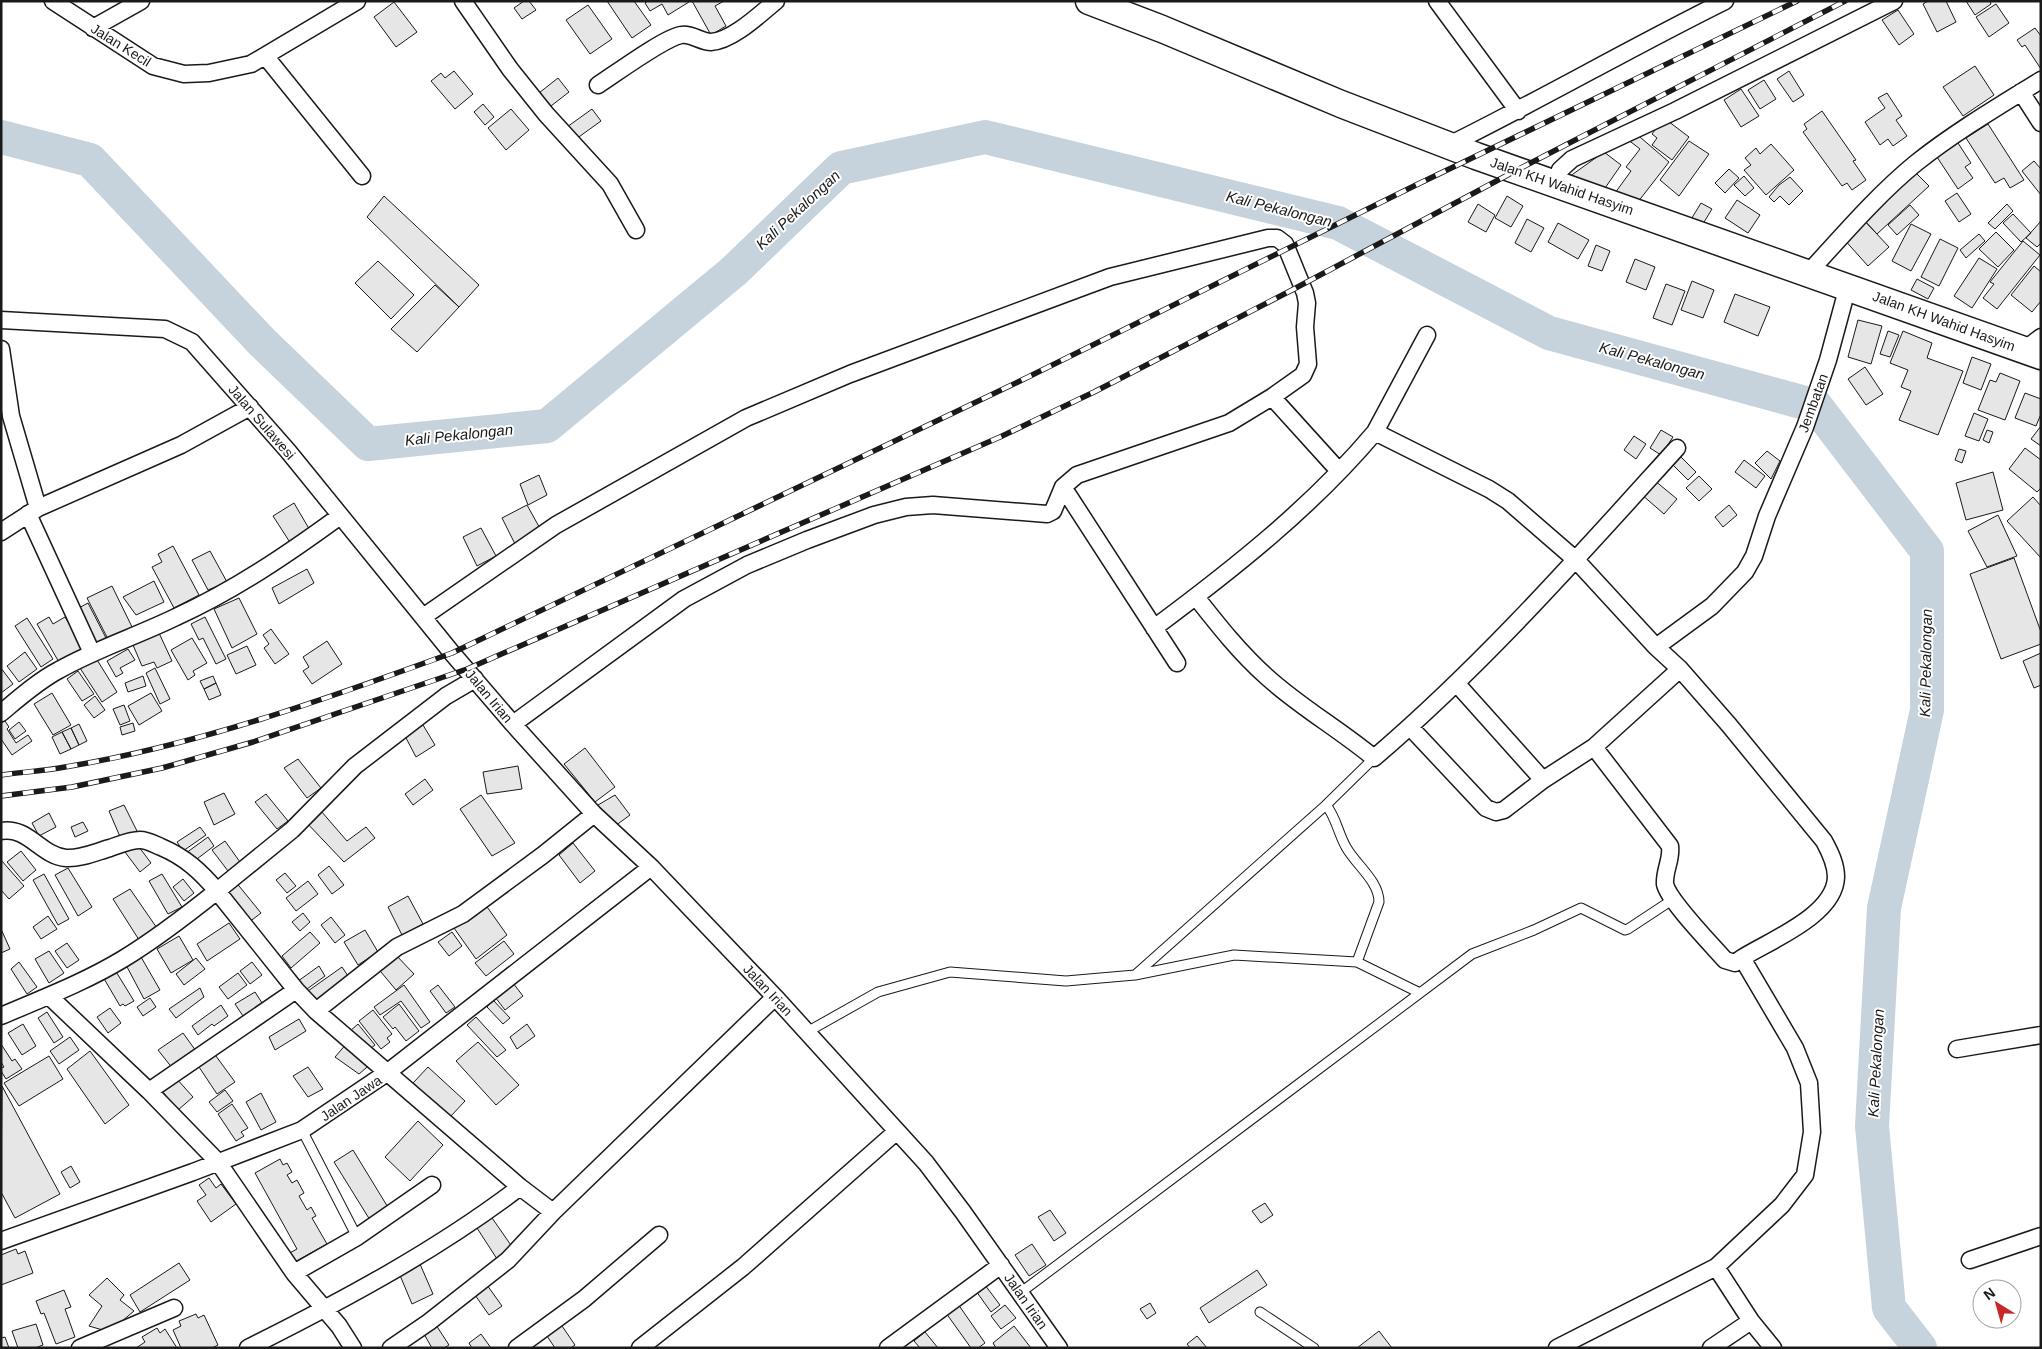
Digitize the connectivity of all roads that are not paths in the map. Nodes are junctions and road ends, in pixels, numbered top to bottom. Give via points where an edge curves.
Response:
1 (53, 1) edge
2 (141, 1) edge
3 (357, 1) edge
4 (463, 1) edge
5 (776, 1) edge
6 (1089, 1) edge
7 (1437, 1) edge
8 (1894, 1) edge
9 (1721, 2) edge
10 (93, 28) junction
11 (266, 57) junction
12 (2041, 80) edge
13 (598, 85) dead end
14 (2021, 92) junction
15 (1518, 111) junction
16 (2041, 123) edge
17 (1449, 145) junction
18 (362, 176) dead end
19 (1555, 184) junction
20 (636, 230) dead end
21 (1809, 272) junction
22 (1848, 286) junction
23 (1, 320) edge
24 (1428, 335) dead end
25 (2035, 348) edge
26 (1, 349) edge
27 (1272, 397) junction
28 (250, 407) junction
29 (6, 419) edge
30 (1375, 432) junction
31 (1677, 448) dead end
32 (1339, 471) junction
33 (1063, 487) junction
34 (33, 511) junction
35 (340, 516) junction
36 (1, 532) edge
37 (1576, 560) junction
38 (1196, 597) junction
39 (423, 617) junction
40 (1154, 628) junction
41 (1656, 646) junction
42 (92, 653) junction
43 (452, 653) joint
44 (1177, 663) dead end
45 (1680, 669) junction
46 (475, 678) junction
47 (1457, 684) junction
48 (1, 713) edge
49 (513, 724) junction
50 (1410, 727) junction
51 (1594, 747) junction
52 (1374, 758) junction
53 (1543, 780) junction
54 (1326, 805) junction
55 (594, 814) junction
56 (1, 831) edge
57 (651, 867) junction
58 (217, 891) junction
59 (1672, 900) junction
60 (1742, 958) junction
61 (1357, 962) junction
62 (1135, 975) junction
63 (296, 990) junction
64 (1420, 992) junction
65 (49, 996) junction
66 (775, 997) junction
67 (316, 1011) junction
68 (1, 1016) edge
69 (807, 1032) junction
70 (2041, 1036) edge
71 (1957, 1049) dead end
72 (388, 1072) junction
73 (149, 1091) junction
74 (302, 1130) junction
75 (897, 1130) junction
76 (218, 1162) junction
77 (432, 1185) dead end
78 (520, 1186) junction
79 (553, 1212) junction
80 (659, 1235) dead end
81 (2041, 1236) edge
82 (357, 1237) junction
83 (1, 1241) edge
84 (1970, 1260) dead end
85 (1001, 1265) junction
86 (1716, 1266) junction
87 (294, 1273) junction
88 (1020, 1293) junction
89 (174, 1308) dead end
90 (325, 1309) junction
91 (1260, 1312) dead end
92 (1751, 1321) junction
93 (80, 1348) edge
94 (248, 1348) edge
95 (353, 1348) edge
96 (391, 1348) edge
97 (517, 1348) edge
98 (640, 1348) edge
99 (888, 1348) edge
100 (1059, 1348) edge
101 (1314, 1348) edge
102 (1557, 1348) edge
103 (1711, 1348) edge
104 (1773, 1348) edge

1 - 10 street, Jalan Kecil
2 - 10 street
3 - 11 street, Jalan Kecil
4 - 20 street via 510,70 610,184
5 - 13 street via 723,39 711,42 682,34
6 - 17 main road, Jalan KH Wahid Hasyim
7 - 15 street
8 - 19 street via 1572,159 1560,170
9 - 15 street
10 - 11 street, Jalan Kecil via 153,66 184,74 229,70
11 - 18 street
12 - 14 street
14 - 16 street
14 - 21 street via 1915,164 1846,230
15 - 17 street
17 - 19 main road, Jalan KH Wahid Hasyim
19 - 21 main road, Jalan KH Wahid Hasyim
21 - 22 main road, Jalan KH Wahid Hasyim
22 - 25 main road, Jalan KH Wahid Hasyim
22 - 41 street, Jembatan via 1809,416 1767,516 1754,556 1745,572 1712,606
23 - 28 street, Jalan Sulawesi via 165,329 192,342
24 - 30 street
26 - 29 street
27 - 32 street
27 - 33 street via 1229,422 1077,474
27 - 39 street via 1303,376 1308,364 1305,293 1285,244 1277,238 1110,277 850,374 746,418 556,525
28 - 34 street via 181,445
28 - 35 street, Jalan Sulawesi
29 - 34 street
30 - 32 street
30 - 37 street via 1502,497
31 - 37 street
32 - 38 street via 1294,515
33 - 40 street
33 - 49 street via 1053,511 1046,514 933,505 906,507 841,528 747,565 684,599
34 - 36 street
34 - 42 street
35 - 39 street, Jalan Sulawesi
35 - 42 street via 241,583 176,617
37 - 41 street
37 - 47 street
38 - 40 street
38 - 52 street via 1237,647 1268,678
39 - 43 street, Jalan Sulawesi
40 - 44 street
41 - 45 street
42 - 48 street via 57,671
43 - 46 street, Jalan Irian
45 - 51 street
45 - 60 street via 1799,808 1824,841 1835,863 1834,887 1826,903 1812,918
46 - 49 street, Jalan Irian
46 - 58 street via 446,696 355,766 292,830
47 - 50 street
47 - 53 street
49 - 55 street, Jalan Irian
50 - 52 street
50 - 53 street via 1491,811 1504,810
51 - 53 street
51 - 59 street via 1670,846 1665,881
52 - 54 lane
54 - 61 lane via 1345,845 1379,895
54 - 62 lane
55 - 57 street, Jalan Irian
55 - 67 street via 463,914 396,947
56 - 58 street via 15,830 56,856 66,858 136,840 147,841 189,862
57 - 66 street, Jalan Irian
57 - 72 street, Jalan Jawa
58 - 63 street
58 - 65 street via 172,927 123,959
59 - 60 street via 1725,960 1735,962
59 - 64 lane via 1625,930 1586,908 1576,909 1534,930 1472,954
60 - 86 street via 1795,1048 1809,1083 1812,1132 1806,1175 1782,1206
61 - 62 lane via 1234,955
61 - 64 lane
62 - 69 lane via 1066,981 950,972 878,992
63 - 67 street
63 - 73 street
64 - 88 lane
65 - 68 street
65 - 73 street
66 - 69 street, Jalan Irian
66 - 79 street
67 - 72 street
69 - 75 street, Jalan Irian
70 - 71 street
72 - 74 street, Jalan Jawa
72 - 78 street
73 - 76 street
74 - 76 street, Jalan Jawa
74 - 82 lane
75 - 85 street, Jalan Irian via 926,1163
75 - 98 street via 743,1267
76 - 83 street, Jalan Jawa
76 - 87 street
77 - 82 street
78 - 79 street
78 - 90 street via 478,1219
79 - 96 street via 508,1260
80 - 97 street via 584,1299
81 - 84 street
82 - 87 street
85 - 88 street, Jalan Irian
85 - 99 street
86 - 92 street
86 - 102 street
87 - 90 street
88 - 100 street, Jalan Irian
89 - 93 street
90 - 94 street
90 - 95 street
91 - 101 lane
92 - 103 street
92 - 104 street

